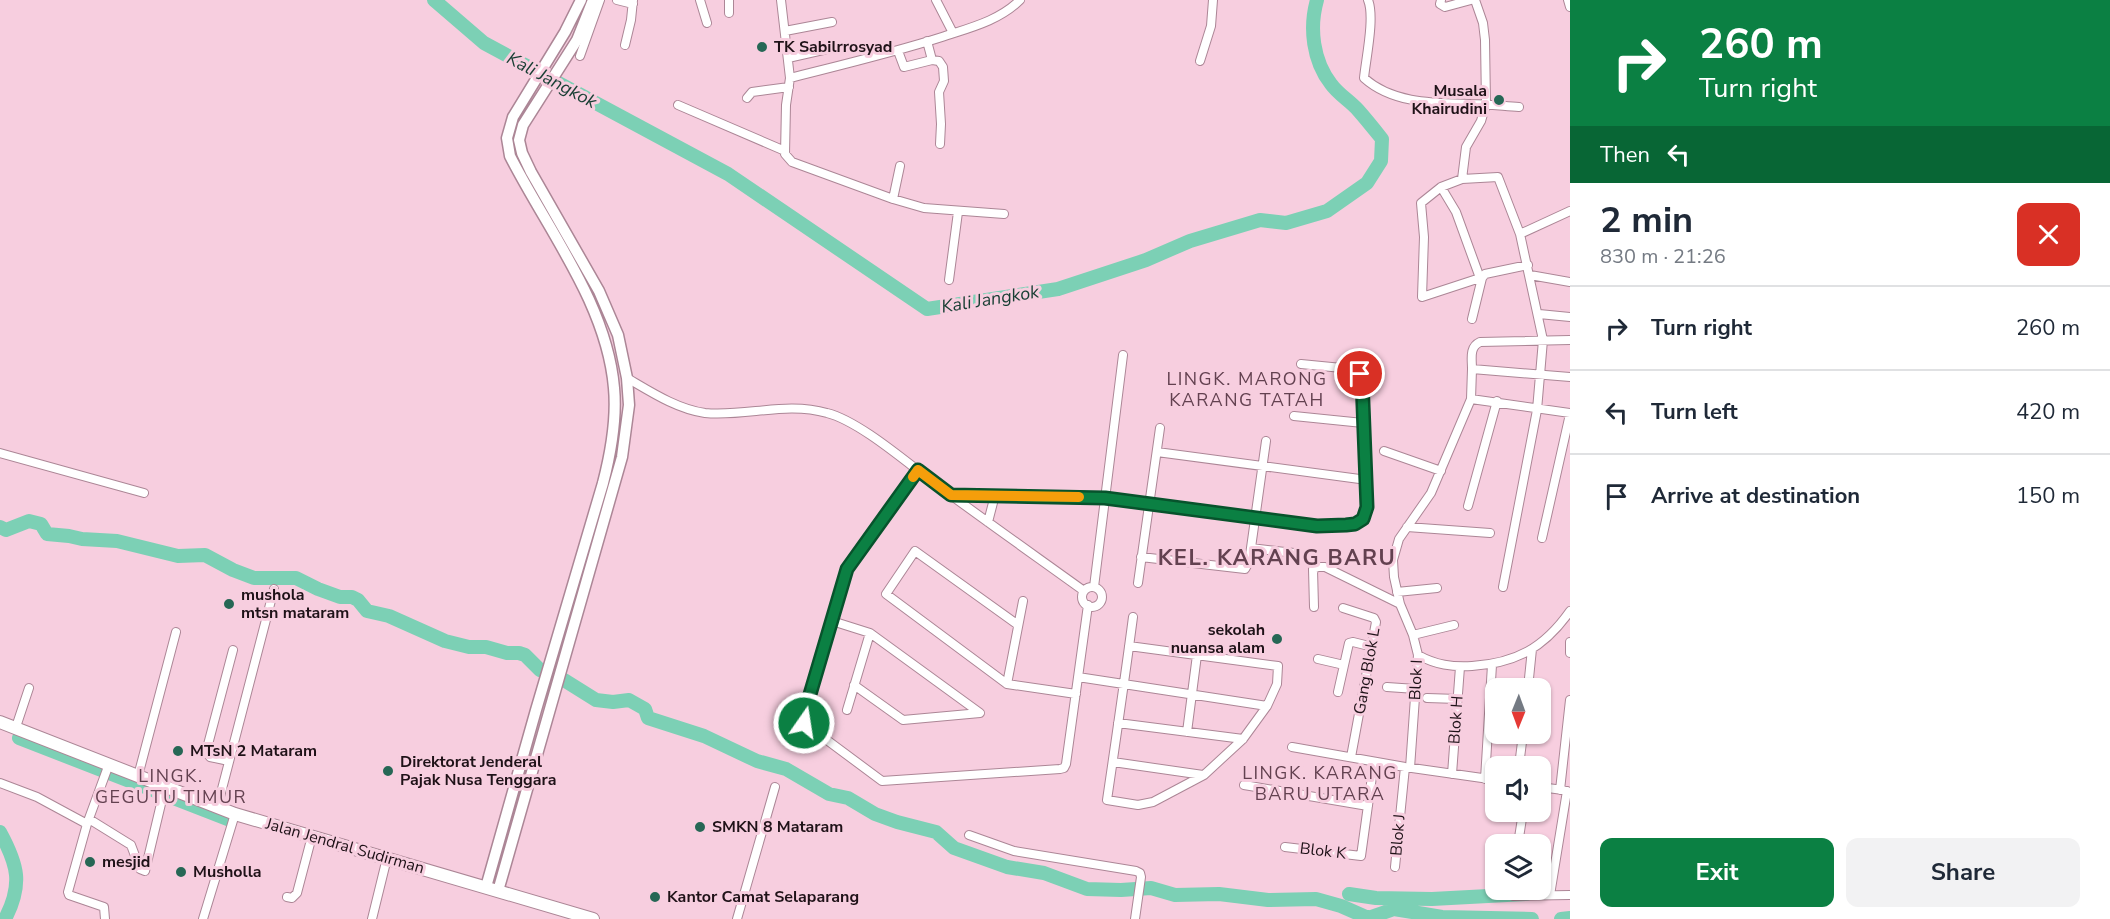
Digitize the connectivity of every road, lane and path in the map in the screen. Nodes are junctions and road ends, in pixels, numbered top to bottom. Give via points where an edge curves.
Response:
1 (581, 0) edge
2 (592, 0) edge
3 (600, 0) edge
4 (617, 0) edge
5 (700, 0) edge
6 (729, 0) edge
7 (781, 0) edge
8 (936, 0) edge
9 (1020, 0) edge
10 (1213, 0) edge
11 (1368, 0) edge
12 (1441, 0) edge
13 (1471, 0) edge
14 (1475, 0) edge
15 (1568, 0) edge
16 (633, 2) edge
17 (1570, 7) edge
18 (729, 12) dead end
19 (707, 22) dead end
20 (832, 22) dead end
21 (785, 31) junction
22 (953, 33) junction
23 (927, 41) junction
24 (625, 45) dead end
25 (832, 48) dead end
26 (898, 51) junction
27 (580, 56) dead end
28 (788, 58) junction
29 (932, 60) junction
30 (1200, 61) dead end
31 (790, 83) junction
32 (747, 98) dead end
33 (1486, 104) junction
34 (678, 105) dead end
35 (1518, 107) dead end
36 (940, 144) dead end
37 (785, 151) junction
38 (900, 166) dead end
39 (1462, 179) junction
40 (1441, 187) junction
41 (893, 199) junction
42 (1570, 211) edge
43 (958, 212) junction
44 (1004, 214) dead end
45 (1520, 234) junction
46 (1528, 265) junction
47 (1530, 276) junction
48 (1481, 278) junction
49 (949, 280) dead end
50 (1570, 282) edge
51 (1539, 314) junction
52 (1570, 317) edge
53 (1472, 320) dead end
54 (1543, 340) junction
55 (1570, 340) edge
56 (1123, 355) dead end
57 (1301, 364) dead end
58 (1472, 369) junction
59 (1541, 375) junction
60 (1570, 377) edge
61 (627, 378) junction
62 (1471, 399) junction
63 (1497, 401) junction
64 (1537, 410) junction
65 (1570, 414) edge
66 (1294, 416) dead end
67 (1363, 423) junction
68 (1160, 428) dead end
69 (1266, 441) dead end
70 (1384, 451) dead end
71 (1157, 452) junction
72 (0, 453) edge
73 (1263, 466) junction
74 (918, 470) junction
75 (1441, 471) junction
76 (1367, 480) junction
77 (144, 493) dead end
78 (951, 495) junction
79 (995, 495) junction
80 (1105, 498) junction
81 (1149, 504) junction
82 (1468, 506) dead end
83 (1255, 518) junction
84 (988, 522) junction
85 (1407, 526) junction
86 (1490, 533) dead end
87 (1542, 538) dead end
88 (1251, 548) junction
89 (1294, 554) dead end
90 (1141, 557) junction
91 (1138, 583) dead end
92 (1094, 587) junction
93 (1503, 587) dead end
94 (1437, 588) dead end
95 (274, 589) dead end
96 (1084, 591) junction
97 (1397, 592) junction
98 (1023, 601) dead end
99 (1400, 604) junction
100 (1088, 605) junction
101 (1314, 607) dead end
102 (1343, 608) dead end
103 (1570, 611) edge
104 (1133, 617) dead end
105 (832, 621) junction
106 (1454, 624) dead end
107 (1018, 625) junction
108 (176, 632) dead end
109 (870, 633) junction
110 (1413, 635) junction
111 (1570, 642) edge
112 (1129, 646) junction
113 (1372, 647) junction
114 (1532, 649) junction
115 (233, 650) dead end
116 (1570, 653) edge
117 (1418, 655) junction
118 (1197, 656) junction
119 (1318, 659) dead end
120 (556, 661) junction
121 (1344, 665) junction
122 (1492, 665) junction
123 (1460, 666) junction
124 (1078, 677) junction
125 (1529, 678) edge
126 (1007, 684) junction
127 (1124, 684) junction
128 (854, 685) junction
129 (1387, 687) dead end
130 (29, 688) dead end
131 (1416, 688) junction
132 (1338, 692) dead end
133 (1076, 694) junction
134 (1192, 694) junction
135 (1427, 698) dead end
136 (1458, 699) junction
137 (1570, 700) edge
138 (1267, 706) junction
139 (847, 710) dead end
140 (0, 722) edge
141 (1118, 723) junction
142 (16, 727) junction
143 (1187, 732) junction
144 (1243, 739) junction
145 (1292, 747) dead end
146 (1486, 756) edge
147 (1351, 757) junction
148 (229, 761) junction
149 (1113, 762) junction
150 (1374, 762) junction
151 (110, 764) junction
152 (1407, 767) junction
153 (1452, 774) junction
154 (1204, 775) junction
155 (138, 776) junction
156 (1485, 779) edge
157 (0, 783) edge
158 (1244, 785) dead end
159 (775, 787) dead end
160 (165, 788) junction
161 (1551, 789) edge
162 (1566, 791) edge
163 (1368, 806) junction
164 (217, 808) junction
165 (235, 814) junction
166 (88, 822) junction
167 (312, 836) junction
168 (969, 836) dead end
169 (1285, 847) dead end
170 (387, 858) junction
171 (1395, 867) dead end
172 (1551, 888) edge
173 (492, 889) junction
174 (1551, 895) edge
175 (1570, 895) edge
176 (287, 897) dead end
177 (204, 915) edge
178 (105, 919) edge
179 (372, 919) edge
180 (593, 919) edge
181 (738, 919) edge
182 (1135, 919) edge

1 - 120 main road via 513,117 507,143 510,156 578,276 602,332 614,389 615,415 608,464
2 - 61 main road via 577,40 520,131 520,146 606,303
3 - 27 street
4 - 16 street
5 - 19 street
6 - 18 street
7 - 21 street
8 - 22 street
9 - 22 street via 1001,16
10 - 30 street via 1211,26
11 - 33 street via 1371,9 1364,78 1389,93 1431,104
12 - 13 street via 1443,7
14 - 33 street via 1485,40
15 - 17 street
16 - 24 street
20 - 21 street
21 - 28 street
22 - 23 street
23 - 26 street
23 - 29 street
25 - 28 street
26 - 29 street via 904,67
26 - 31 street
28 - 31 street
29 - 36 street via 943,67 944,81 939,92
31 - 32 street via 752,92
31 - 37 street
33 - 35 street
33 - 39 street via 1466,147
34 - 37 street
37 - 41 street via 792,162
38 - 41 street
39 - 40 street
39 - 45 street via 1498,177
40 - 48 street via 1456,212
40 - 48 street via 1421,203 1422,297
41 - 43 street
42 - 45 street
43 - 44 street
43 - 49 street
45 - 46 street
46 - 47 street
46 - 48 street
47 - 50 street
47 - 51 street
48 - 53 street
51 - 52 street
51 - 54 street
54 - 55 street
54 - 58 street via 1477,344 1472,350
54 - 59 street
56 - 80 street
57 - 67 street via 1352,369 1360,374
58 - 59 street
58 - 62 street
59 - 60 street
59 - 64 street
61 - 74 street via 665,400 704,412 806,408 829,413 849,422
61 - 120 main road via 629,405 622,457
62 - 63 street
62 - 75 street
63 - 64 street
63 - 82 street
64 - 65 street
64 - 93 street
65 - 87 street
66 - 67 street
67 - 76 street
68 - 71 street
69 - 73 street
70 - 75 street
71 - 73 street
71 - 81 street
72 - 77 street
73 - 76 street
73 - 83 street
74 - 78 street
74 - 105 street via 850,562
75 - 85 street via 1424,506
76 - 83 street via 1366,512 1355,524 1317,526
78 - 79 street
78 - 84 street
79 - 80 street
79 - 84 street
80 - 81 street
80 - 92 street
81 - 83 street
81 - 90 street
83 - 88 street
84 - 96 street
85 - 86 street
85 - 97 street via 1393,560
88 - 89 street
88 - 90 street via 1248,566 1242,569
90 - 91 street
92 - 96 street
92 - 100 street via 1100,590 1102,599 1096,606
94 - 97 street
95 - 148 street
96 - 100 street via 1083,599
97 - 99 street
98 - 107 street
99 - 101 street via 1318,567 1313,569
99 - 110 street
100 - 124 street
102 - 113 street, Gang Blok L via 1376,620
103 - 114 street via 1553,633
104 - 112 street
105 - 109 street
105 - 133 street via 804,723 882,781 1064,768
106 - 110 street, Blok I
107 - 126 street
107 - 126 street via 915,551 886,594
108 - 155 street
109 - 128 street
109 - 128 street via 980,713 903,720
110 - 117 street, Blok I
111 - 116 street
112 - 118 street
112 - 127 street
113 - 121 street via 1348,643
113 - 147 street, Gang Blok L
114 - 122 street
114 - 125 street
115 - 148 street via 206,752 210,757
117 - 123 street via 1440,664
117 - 131 street, Blok I
118 - 134 street
118 - 138 street via 1278,666 1277,684
119 - 121 street
120 - 173 main road
121 - 132 street
122 - 123 street
122 - 146 street
123 - 136 street, Blok H
124 - 127 street
124 - 133 street
126 - 133 street
127 - 134 street
127 - 141 street
128 - 139 street
129 - 131 street
130 - 142 street
131 - 152 street, Blok I
134 - 138 street
134 - 143 street
135 - 136 street
136 - 153 street, Blok H
137 - 162 street
138 - 144 street
140 - 142 highway, Jalan Jendral Sudirman
141 - 143 street
141 - 149 street
142 - 151 highway, Jalan Jendral Sudirman
143 - 144 street
144 - 154 street
145 - 147 street
147 - 150 street
148 - 164 street
149 - 154 street
149 - 154 street via 1107,800 1138,805 1153,802
150 - 152 street
150 - 163 street
151 - 155 highway, Jalan Jendral Sudirman
151 - 166 street
152 - 153 street
152 - 171 street, Blok J
153 - 156 street
155 - 160 highway, Jalan Jendral Sudirman
157 - 166 street
158 - 163 street
159 - 181 street
160 - 164 highway, Jalan Jendral Sudirman
160 - 166 street via 146,871 140,869 131,845
161 - 162 street
162 - 172 street
163 - 169 street, Blok K via 1362,856
164 - 165 highway, Jalan Jendral Sudirman
165 - 167 highway, Jalan Jendral Sudirman
165 - 177 street
166 - 178 street via 68,894 104,907
167 - 170 highway, Jalan Jendral Sudirman
167 - 176 street via 297,893
168 - 182 street via 1014,851 1136,871 1140,873 1140,886
170 - 173 highway, Jalan Jendral Sudirman
170 - 179 street
173 - 180 highway, Jalan Jendral Sudirman
174 - 175 street

